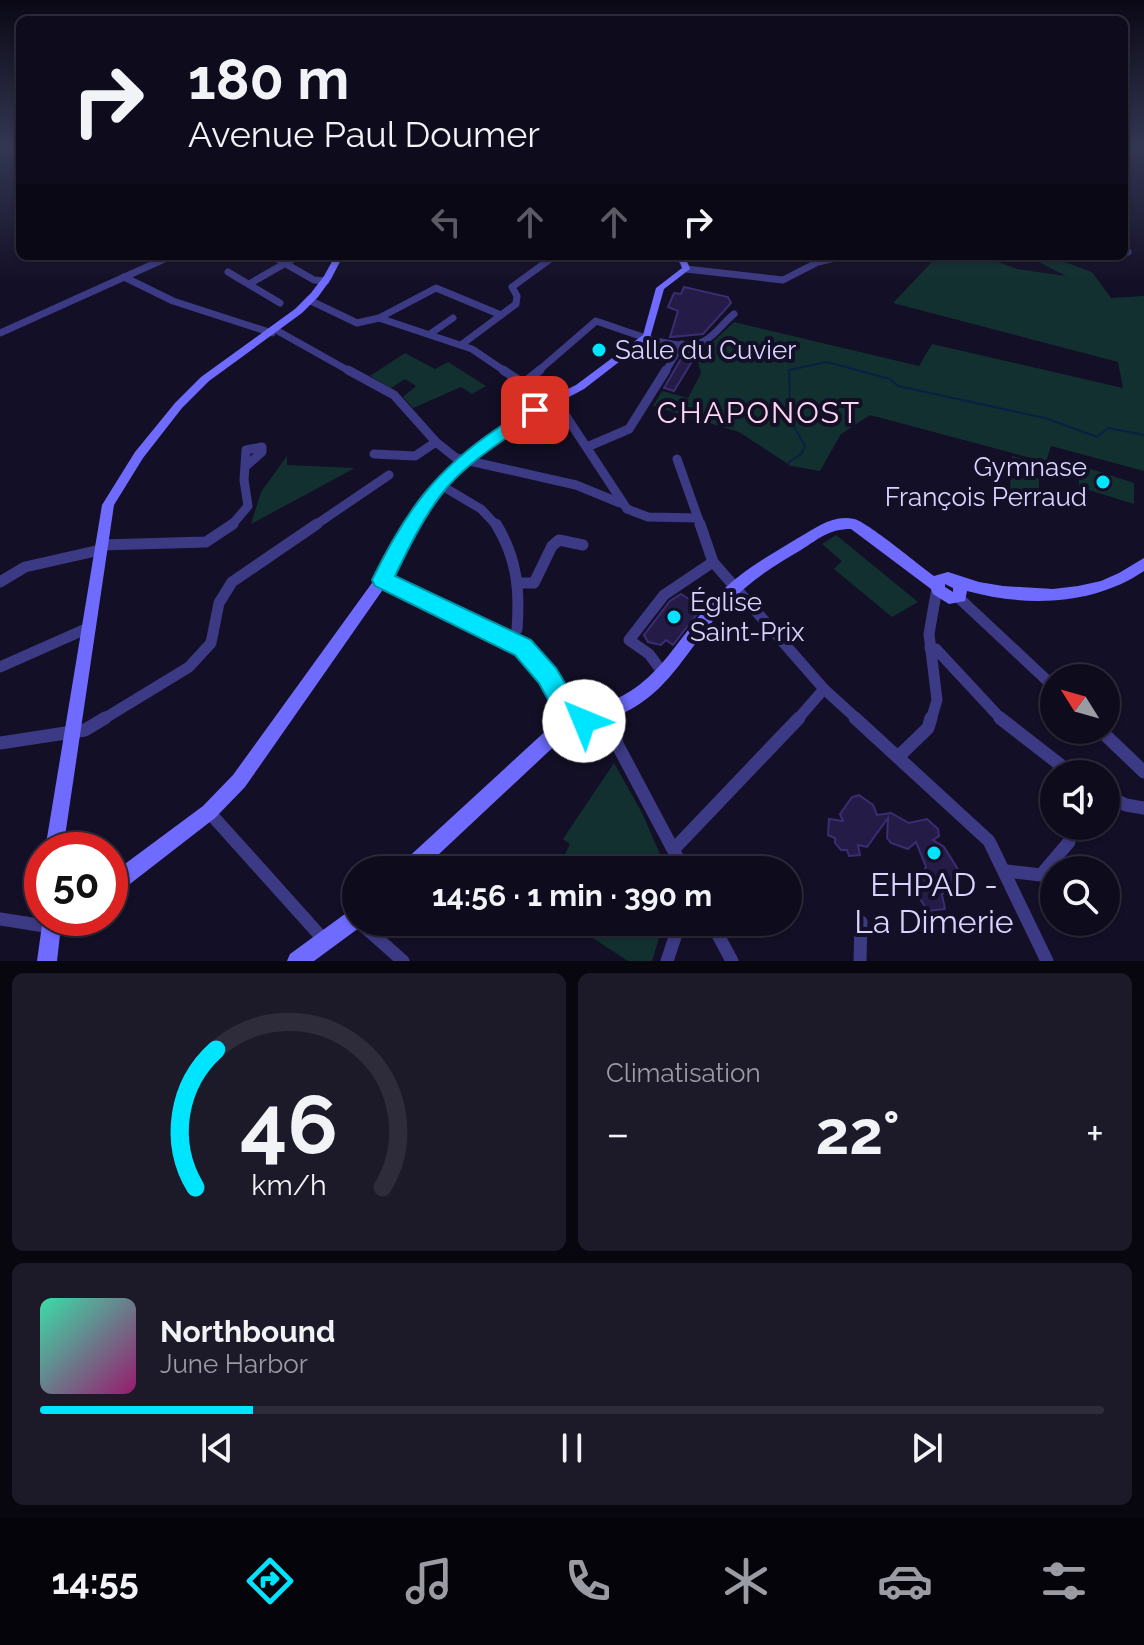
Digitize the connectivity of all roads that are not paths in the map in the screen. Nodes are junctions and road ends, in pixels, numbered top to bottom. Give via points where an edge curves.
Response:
1 (162, 260) edge
2 (279, 260) edge
3 (293, 260) edge
4 (337, 260) edge
5 (549, 260) edge
6 (678, 260) edge
7 (827, 260) edge
8 (287, 265) junction
9 (686, 267) junction
10 (228, 272) dead end
11 (124, 277) junction
12 (326, 281) junction
13 (249, 284) junction
14 (309, 300) junction
15 (280, 303) dead end
16 (734, 314) dead end
17 (501, 315) junction
18 (379, 318) junction
19 (453, 318) dead end
20 (274, 331) junction
21 (0, 333) edge
22 (430, 334) junction
23 (647, 336) junction
24 (682, 344) junction
25 (461, 345) junction
26 (524, 383) junction
27 (554, 401) junction
28 (436, 442) junction
29 (587, 447) junction
30 (374, 454) dead end
31 (677, 459) dead end
32 (466, 461) junction
33 (245, 467) dead end
34 (389, 475) dead end
35 (439, 484) junction
36 (620, 503) junction
37 (698, 518) junction
38 (583, 545) dead end
39 (100, 547) junction
40 (713, 562) junction
41 (1144, 564) edge
42 (382, 580) junction
43 (0, 582) edge
44 (521, 583) junction
45 (736, 588) junction
46 (949, 589) junction
47 (933, 611) junction
48 (88, 628) junction
49 (517, 629) dead end
50 (930, 648) junction
51 (0, 667) edge
52 (663, 673) junction
53 (1040, 674) edge
54 (824, 689) junction
55 (565, 705) junction
56 (611, 715) junction
57 (583, 721) junction
58 (561, 728) junction
59 (72, 734) junction
60 (0, 743) edge
61 (617, 744) junction
62 (1115, 744) edge
63 (898, 757) junction
64 (1054, 760) edge
65 (1144, 772) edge
66 (1120, 802) edge
67 (1144, 808) edge
68 (209, 812) junction
69 (57, 832) edge
70 (1069, 842) dead end
71 (674, 849) junction
72 (424, 856) edge
73 (677, 856) edge
74 (1006, 871) junction
75 (128, 873) edge
76 (0, 919) edge
77 (24, 920) edge
78 (861, 922) dead end
79 (342, 929) edge
80 (54, 936) edge
81 (376, 936) edge
82 (675, 936) edge
83 (719, 936) edge
84 (324, 940) junction
85 (47, 961) edge
86 (297, 961) edge
87 (403, 961) edge
88 (667, 961) edge
89 (732, 961) edge
90 (860, 961) edge
91 (1047, 961) edge

1 - 11 street
2 - 8 street
3 - 8 street
4 - 12 main road
5 - 17 street via 512,287 517,302
6 - 9 main road
7 - 9 street via 783,280
8 - 12 street
8 - 13 street
9 - 23 main road via 660,288
10 - 13 street
11 - 20 street via 173,301
11 - 21 street
12 - 14 main road
13 - 15 street
14 - 18 street via 357,323
14 - 20 main road
16 - 24 street via 701,343
17 - 18 street via 436,288
17 - 25 street
18 - 22 street
19 - 22 street
20 - 28 street via 394,395
20 - 39 main road via 207,377 168,420 115,490
22 - 25 street
23 - 24 street
23 - 26 street via 596,321
23 - 27 main road
24 - 29 street via 629,429
25 - 26 street
26 - 27 street
27 - 29 street
27 - 32 main road
28 - 30 street via 415,456
28 - 32 street
29 - 36 street
31 - 37 street
32 - 35 main road
32 - 36 street via 576,485
33 - 39 street via 248,506 237,523 213,540
34 - 59 street via 232,582 219,603 211,643 189,667
35 - 42 main road
35 - 44 street via 470,500 502,529
36 - 37 street via 648,517
37 - 40 street
38 - 44 street via 559,540 534,583
39 - 43 street via 25,567
39 - 48 main road
40 - 45 street
40 - 52 street via 676,582 644,613 629,640
41 - 46 main road via 1122,580 1091,590
42 - 55 main road via 523,648
42 - 68 main road via 239,781
44 - 49 street
45 - 46 main road via 839,522 864,530
45 - 52 main road
45 - 54 street
46 - 47 street
46 - 47 street
46 - 53 street
47 - 50 street
48 - 51 street
48 - 59 main road
50 - 63 street via 937,700 928,728
50 - 64 street via 1005,723
52 - 56 main road
54 - 63 street
54 - 71 street
55 - 57 main road via 577,706
55 - 58 main road via 557,715
56 - 57 main road
56 - 61 street
57 - 58 main road via 572,731
57 - 61 street
58 - 72 main road
59 - 60 street
59 - 69 main road
61 - 71 street
62 - 65 street
63 - 74 street via 989,841
66 - 67 street
68 - 75 main road
68 - 84 street
70 - 74 street via 1041,875
71 - 73 street
74 - 91 street
76 - 77 street
78 - 90 street
79 - 84 main road
80 - 85 main road
81 - 87 street
82 - 88 street
83 - 89 street
84 - 86 main road

